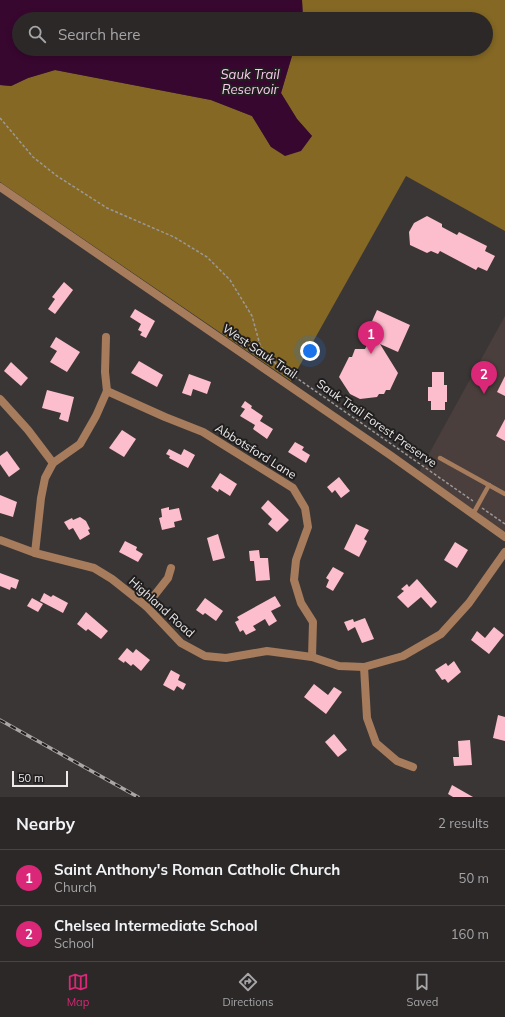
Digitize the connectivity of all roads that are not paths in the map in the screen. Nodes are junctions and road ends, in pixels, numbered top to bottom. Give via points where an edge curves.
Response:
1 (0, 187) edge
2 (106, 337) dead end
3 (107, 391) junction
4 (0, 399) edge
5 (440, 458) dead end
6 (52, 463) junction
7 (489, 485) junction
8 (505, 494) edge
9 (473, 514) junction
10 (505, 537) edge
11 (0, 540) edge
12 (505, 552) edge
13 (36, 553) junction
14 (171, 568) dead end
15 (146, 606) junction
16 (312, 657) junction
17 (364, 667) junction
18 (413, 767) dead end

1 - 9 street, West Sauk Trail
2 - 3 street
3 - 6 street via 80,444
3 - 16 street, Abbotsford Lane via 203,432 293,488 305,508 308,526 296,560 294,580 301,602 313,622
4 - 6 street via 28,430
5 - 7 lane
6 - 13 street via 45,478 41,498
7 - 8 lane
7 - 9 lane
9 - 10 street, West Sauk Trail
11 - 13 street, Highland Road
12 - 17 street, Highland Road via 469,603 441,634 404,656
13 - 15 street, Highland Road via 94,568
14 - 15 street via 168,578
15 - 16 street, Highland Road via 181,643 205,656 226,658 267,651
16 - 17 street, Highland Road via 339,666
17 - 18 street via 367,718 376,743 397,761

